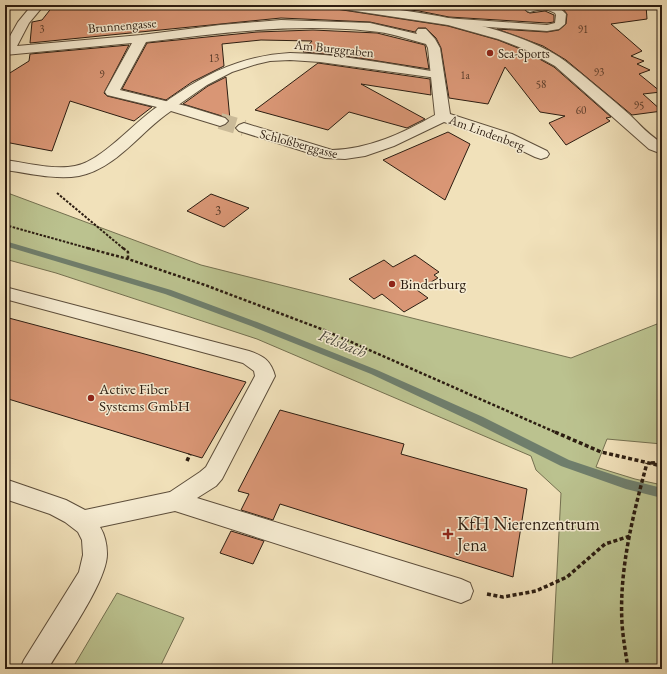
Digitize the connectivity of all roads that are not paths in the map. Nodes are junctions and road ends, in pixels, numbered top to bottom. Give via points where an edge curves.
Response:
1 (38, 5) edge
2 (336, 5) edge
3 (530, 9) dead end
4 (393, 14) junction
5 (442, 21) junction
6 (141, 39) junction
7 (431, 42) junction
8 (6, 51) edge
9 (437, 75) junction
10 (167, 107) junction
11 (443, 117) junction
12 (220, 121) tunnel mouth
13 (244, 128) tunnel mouth
14 (660, 149) edge
15 (541, 154) dead end
16 (5, 165) edge
17 (5, 293) edge
18 (5, 489) edge
19 (175, 501) junction
20 (83, 521) junction
21 (461, 591) road end
22 (33, 669) edge

1 - 8 street
2 - 4 street
3 - 5 lane via 537,6 556,9 561,14 560,24 546,28
4 - 5 street
4 - 7 street via 388,19 419,31
5 - 14 street via 521,42 554,60
6 - 7 street, Brunnengasse via 220,29 300,24 380,29
6 - 8 street, Brunnengasse
6 - 10 street via 112,92
7 - 9 street, Am Lindenberg
9 - 10 lane, Am Burggraben via 313,57 271,58 247,63 214,76 192,88
9 - 11 street, Am Lindenberg
10 - 12 street
10 - 16 street via 148,119 102,160 90,167 78,171 65,171
11 - 13 street, Schloßberggasse via 382,145 345,156 331,155
11 - 15 street, Am Lindenberg via 489,131
17 - 19 lane via 242,356 264,369 265,376 214,473
18 - 20 lane via 71,512
19 - 20 lane
19 - 21 lane
20 - 22 lane via 94,538 96,549 93,568

